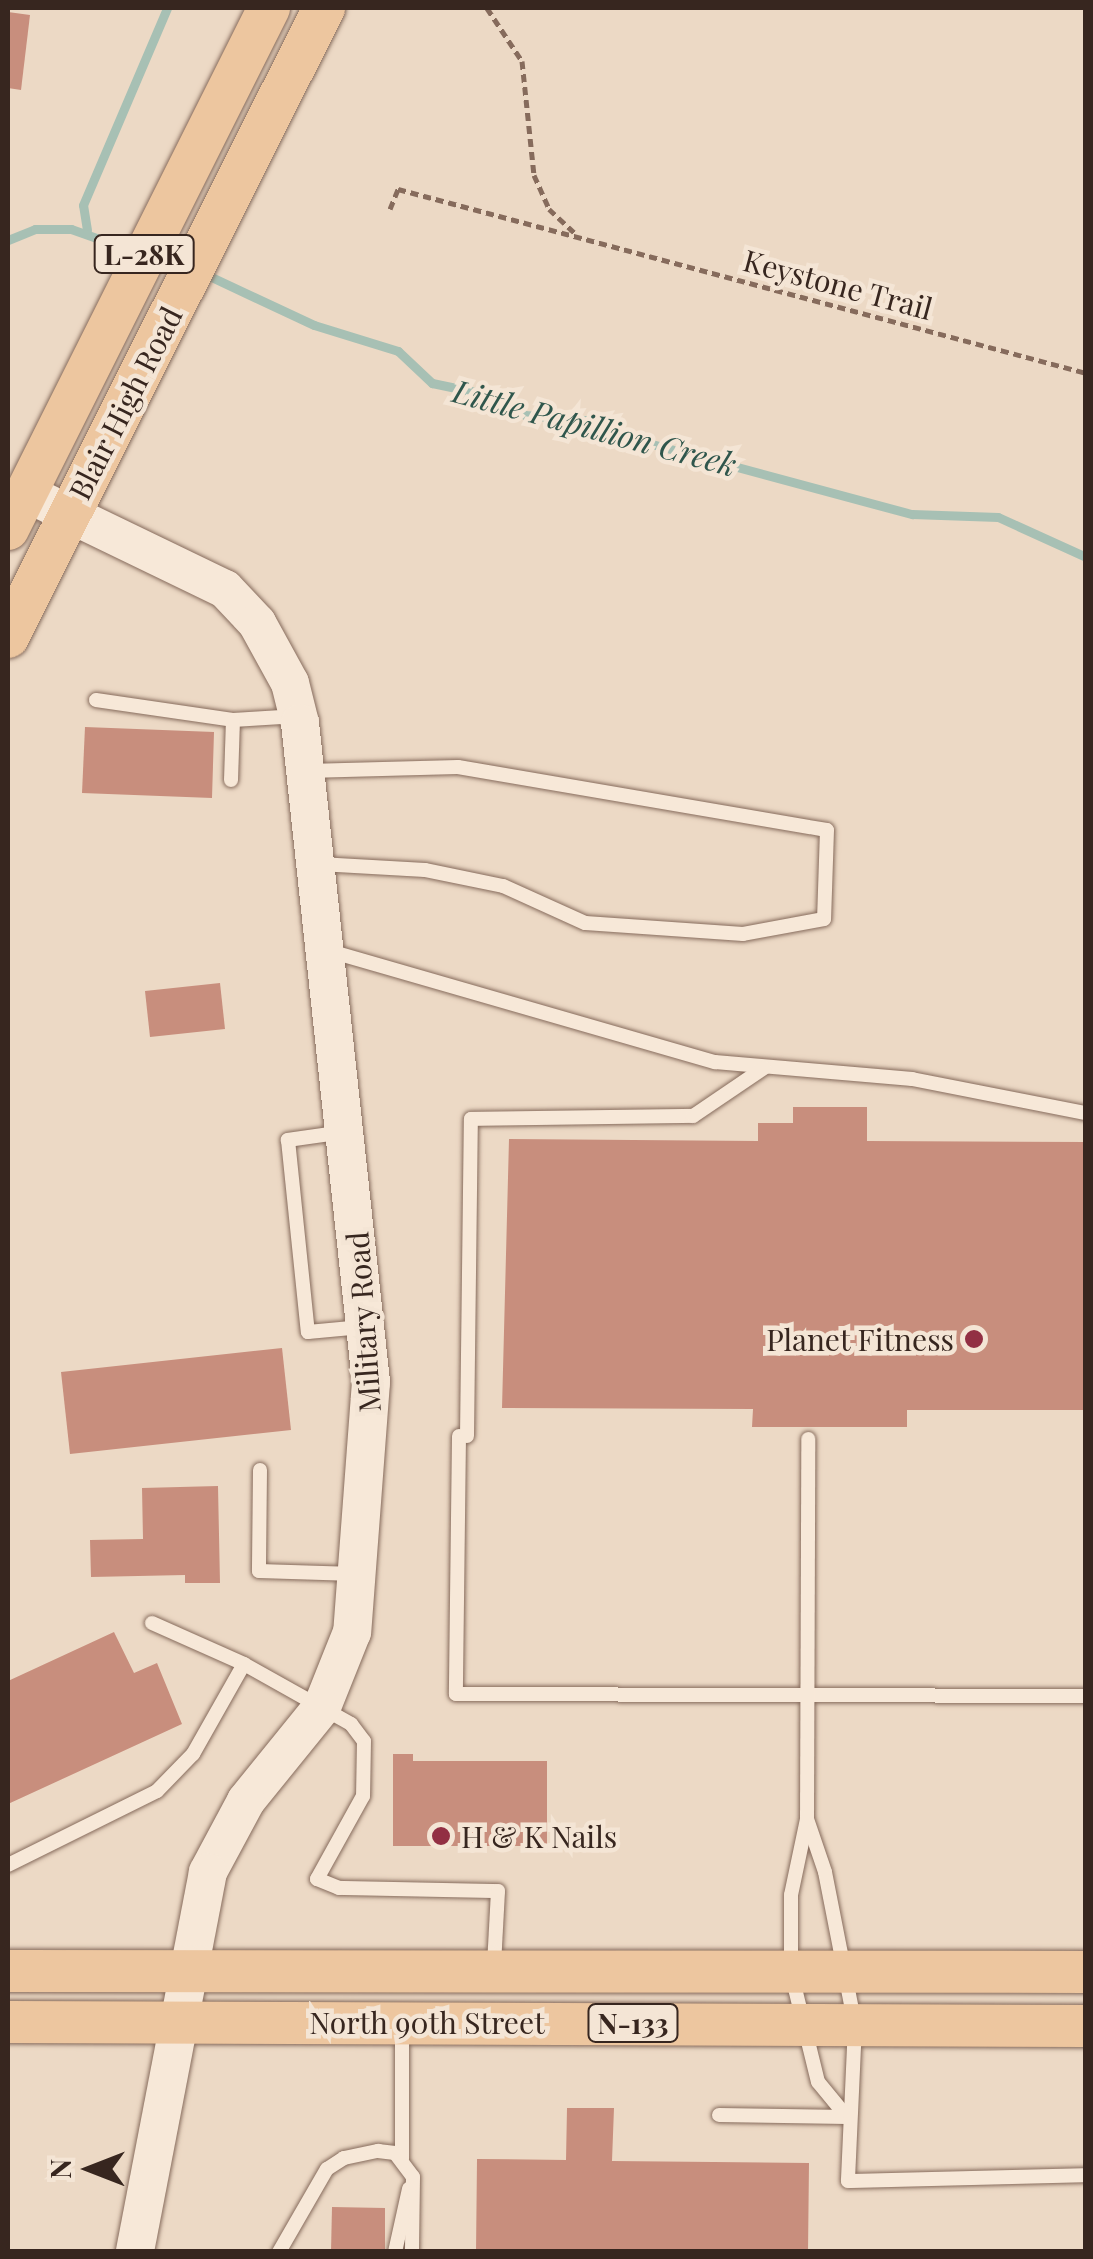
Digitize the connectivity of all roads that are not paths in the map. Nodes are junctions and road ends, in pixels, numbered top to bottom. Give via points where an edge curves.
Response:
1 (268, 8) edge
2 (324, 8) edge
3 (17, 511) edge
4 (70, 513) junction
5 (8, 638) edge
6 (96, 700) dead end
7 (298, 716) junction
8 (233, 720) junction
9 (306, 772) junction
10 (230, 780) dead end
11 (316, 864) junction
12 (326, 950) junction
13 (764, 1068) junction
14 (1086, 1113) edge
15 (346, 1132) junction
16 (368, 1326) junction
17 (808, 1439) dead end
18 (260, 1470) dead end
19 (361, 1574) junction
20 (152, 1623) dead end
21 (244, 1664) junction
22 (807, 1695) junction
23 (1086, 1696) edge
24 (322, 1707) junction
25 (807, 1820) junction
26 (8, 1865) edge
27 (8, 1971) edge
28 (190, 1972) junction
29 (494, 1972) junction
30 (791, 1972) junction
31 (845, 1972) junction
32 (1086, 1972) edge
33 (8, 2022) edge
34 (181, 2022) junction
35 (402, 2022) junction
36 (807, 2024) junction
37 (856, 2025) junction
38 (1086, 2026) edge
39 (719, 2116) dead end
40 (846, 2117) junction
41 (402, 2158) junction
42 (1086, 2175) edge
43 (413, 2178) junction
44 (135, 2252) edge
45 (279, 2252) edge
46 (395, 2252) edge
47 (412, 2252) edge

1 - 3 main road, Blair High Road / L-28K
2 - 4 main road, Blair High Road / L-28K
3 - 4 main road, Military Road
4 - 5 main road, Blair High Road / L-28K
4 - 7 main road, Military Road via 225,590 272,645
6 - 8 lane
7 - 8 lane
7 - 9 main road, Military Road
8 - 10 lane
9 - 11 main road, Military Road
9 - 11 lane via 458,766 827,830 824,919 743,934 586,924 503,886 425,870
11 - 12 main road, Military Road
12 - 13 lane via 664,1050
12 - 15 main road, Military Road
13 - 14 lane via 912,1079
13 - 22 lane via 693,1116 471,1119 456,1694
15 - 16 main road, Military Road
15 - 16 lane via 288,1140 308,1332
16 - 19 main road, Military Road via 370,1466
17 - 22 lane
18 - 19 lane via 259,1570
19 - 24 main road, Military Road via 344,1662
20 - 21 lane
21 - 24 lane
21 - 26 lane via 193,1754 157,1791
22 - 23 lane
22 - 25 lane
24 - 28 main road, Military Road via 246,1800 217,1848
24 - 29 lane via 351,1724 364,1742 366,1771 352,1826 317,1878 340,1888 498,1891
25 - 30 lane via 791,1895
25 - 31 lane via 826,1872
27 - 28 main road, North 90th Street / N-133
28 - 29 main road, North 90th Street / N-133
28 - 34 main road, Military Road
29 - 30 main road, North 90th Street / N-133
30 - 31 main road, North 90th Street / N-133
30 - 36 lane
31 - 32 main road, North 90th Street / N-133
31 - 37 lane
33 - 34 main road, North 90th Street / N-133
34 - 35 main road, North 90th Street / N-133
34 - 44 main road, Military Road
35 - 36 main road, North 90th Street / N-133
35 - 41 lane
36 - 37 main road, North 90th Street / N-133
36 - 40 lane via 818,2082
37 - 38 main road, North 90th Street / N-133
37 - 40 lane
39 - 40 lane
40 - 42 lane via 848,2180
41 - 43 lane
41 - 45 lane via 363,2152 327,2170
43 - 46 lane
43 - 47 lane

